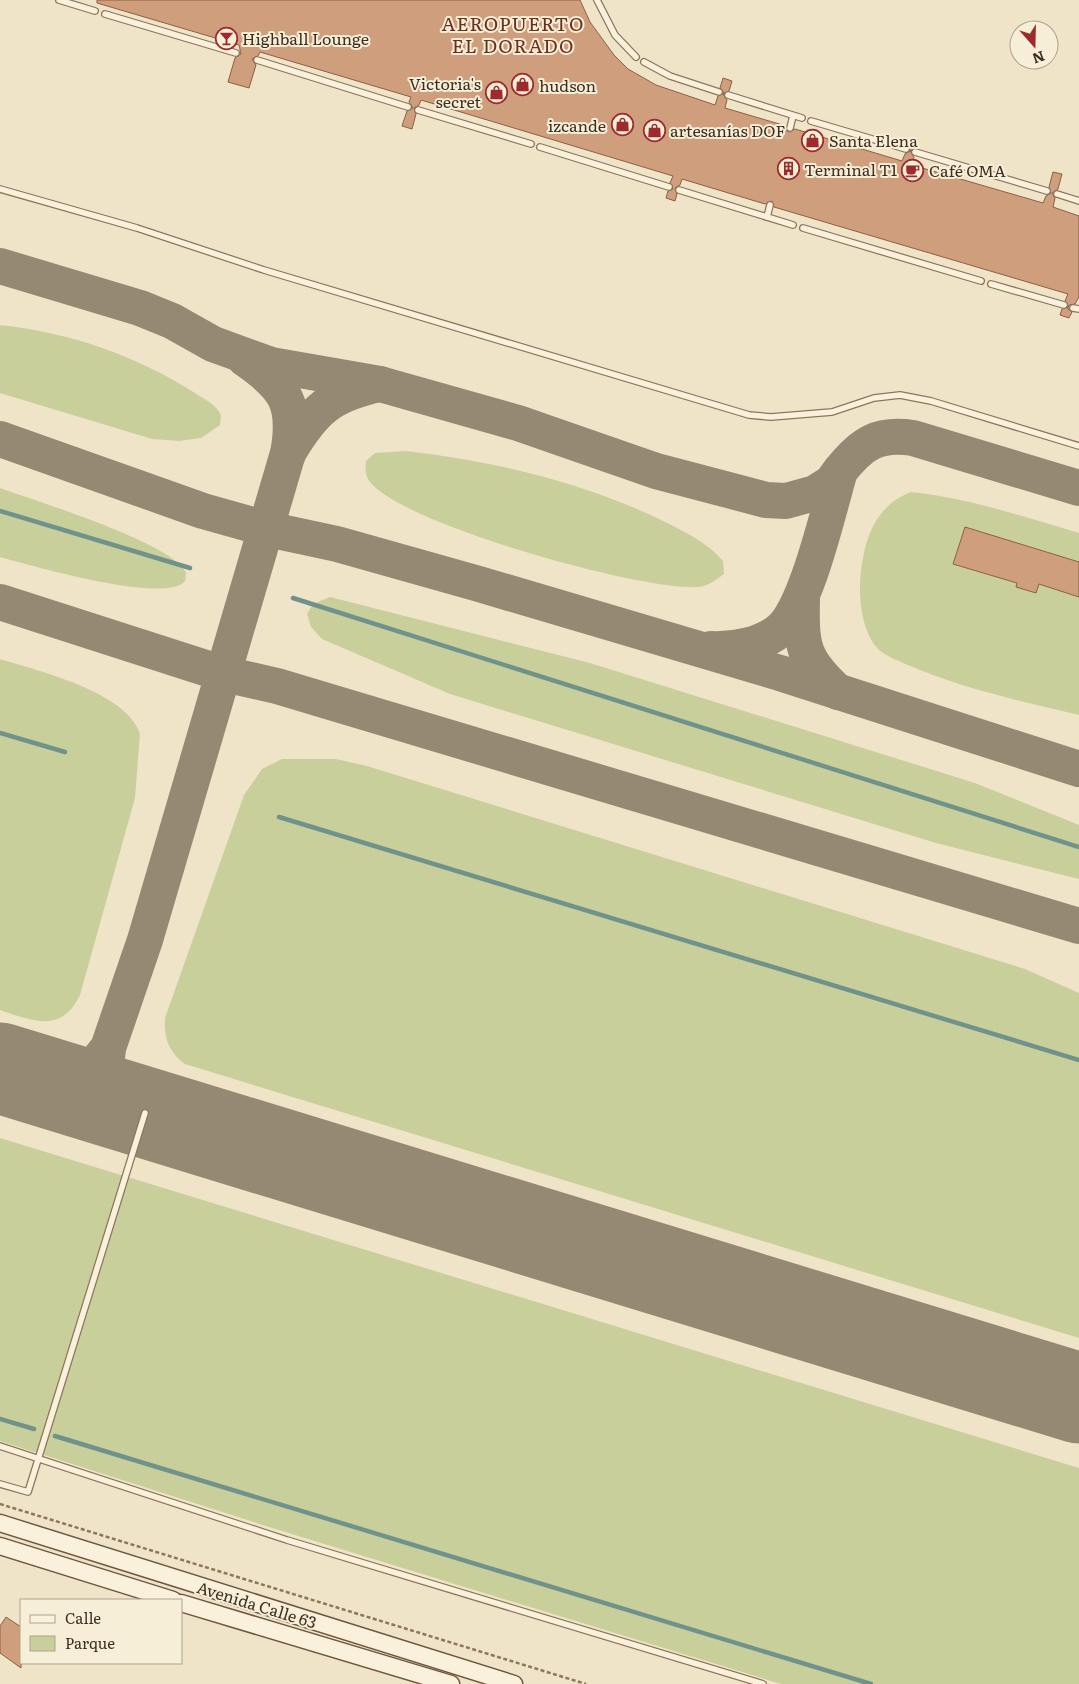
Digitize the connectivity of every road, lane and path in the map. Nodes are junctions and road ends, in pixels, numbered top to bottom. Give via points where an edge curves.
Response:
1 (59, 0) edge
2 (596, 0) edge
3 (95, 11) dead end
4 (105, 14) dead end
5 (236, 54) dead end
6 (636, 57) dead end
7 (257, 60) dead end
8 (644, 62) dead end
9 (719, 92) dead end
10 (728, 95) dead end
11 (408, 107) dead end
12 (418, 110) dead end
13 (793, 116) junction
14 (802, 118) dead end
15 (811, 121) dead end
16 (790, 128) dead end
17 (531, 144) dead end
18 (540, 147) dead end
19 (906, 149) dead end
20 (915, 152) dead end
21 (669, 187) dead end
22 (0, 189) edge
23 (679, 190) dead end
24 (1047, 191) dead end
25 (1057, 194) dead end
26 (1079, 201) edge
27 (770, 205) dead end
28 (767, 217) junction
29 (794, 225) dead end
30 (803, 228) dead end
31 (981, 281) dead end
32 (991, 284) dead end
33 (1064, 305) dead end
34 (1079, 446) edge
35 (145, 1113) dead end
36 (0, 1446) edge
37 (38, 1458) junction
38 (0, 1484) edge
39 (0, 1504) edge
40 (0, 1524) edge
41 (0, 1546) edge
42 (170, 1599) edge
43 (182, 1603) edge
44 (451, 1684) edge
45 (514, 1684) edge
46 (586, 1684) edge
47 (763, 1684) edge

1 - 3 lane
2 - 6 lane via 615,35
4 - 5 lane
7 - 11 lane
8 - 9 lane via 670,76
10 - 13 lane
12 - 17 lane
13 - 14 lane
13 - 16 lane
15 - 19 lane
18 - 21 lane
20 - 24 lane
22 - 34 lane via 749,416 832,412 874,398 900,395
23 - 28 lane
25 - 26 lane
27 - 28 lane
28 - 29 lane
30 - 31 lane
32 - 33 lane
35 - 37 lane
36 - 37 lane
37 - 38 lane via 28,1492
37 - 47 lane via 296,1543
39 - 46 path
40 - 45 main road, Avenida Calle 63
41 - 42 main road, Avenida Calle 63
43 - 44 main road, Avenida Calle 63

